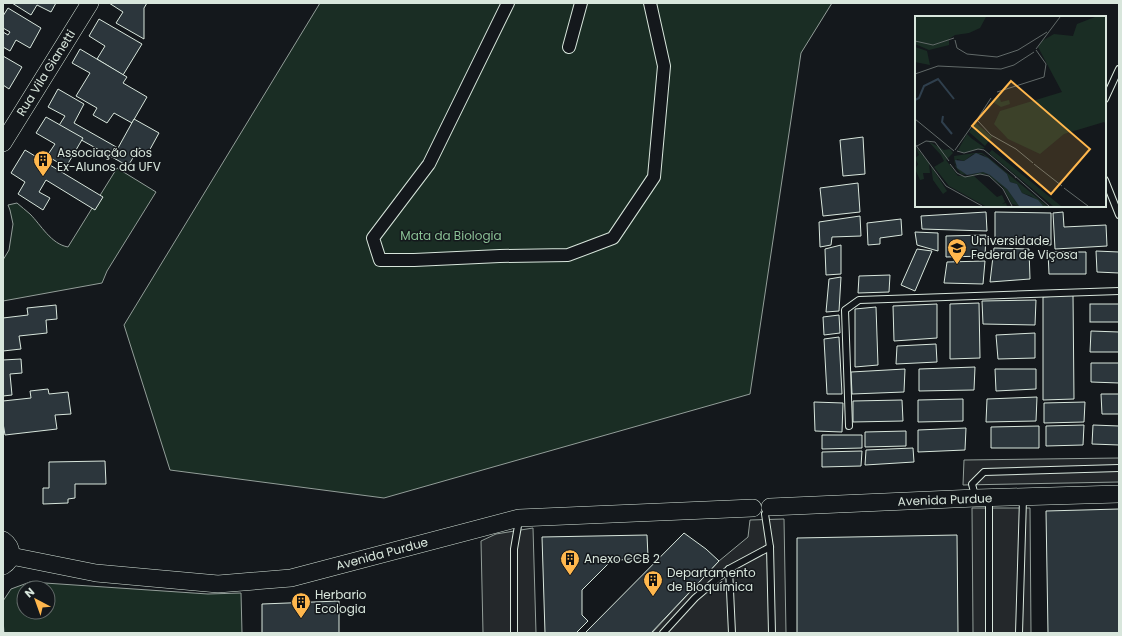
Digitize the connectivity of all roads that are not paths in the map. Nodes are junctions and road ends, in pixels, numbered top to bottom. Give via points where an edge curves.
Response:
1 (90, 3) edge
2 (508, 3) edge
3 (581, 3) edge
4 (650, 3) edge
5 (569, 47) dead end
6 (1119, 69) edge
7 (1106, 97) edge
8 (3, 143) edge
9 (1106, 182) edge
10 (1113, 200) junction
11 (1106, 201) edge
12 (1119, 215) edge
13 (1119, 291) edge
14 (849, 426) dead end
15 (1119, 468) edge
16 (1119, 494) edge
17 (1023, 497) junction
18 (983, 498) junction
19 (763, 510) junction
20 (519, 518) junction
21 (3, 540) edge
22 (770, 547) junction
23 (7, 561) edge
24 (729, 569) junction
25 (514, 633) edge
26 (663, 633) edge
27 (732, 633) edge
28 (772, 633) edge
29 (989, 633) edge
30 (1019, 633) edge

1 - 8 street, Rua Vila Gianetti
2 - 4 street via 429,164 372,238 380,260 568,255 613,238 654,177 664,66
3 - 5 street
6 - 7 lane
9 - 10 lane
10 - 11 lane
10 - 12 lane
13 - 14 lane via 859,300 845,310
15 - 18 lane via 984,472 972,484
16 - 17 street, Avenida Purdue
17 - 18 street, Avenida Purdue
17 - 30 lane
18 - 19 street, Avenida Purdue
18 - 29 lane
19 - 20 street, Avenida Purdue
19 - 22 lane
20 - 23 street, Avenida Purdue via 291,578 218,584 96,573
20 - 25 lane via 514,549
21 - 23 street via 10,547
22 - 24 lane
22 - 28 lane
24 - 26 lane via 695,598
24 - 27 lane

